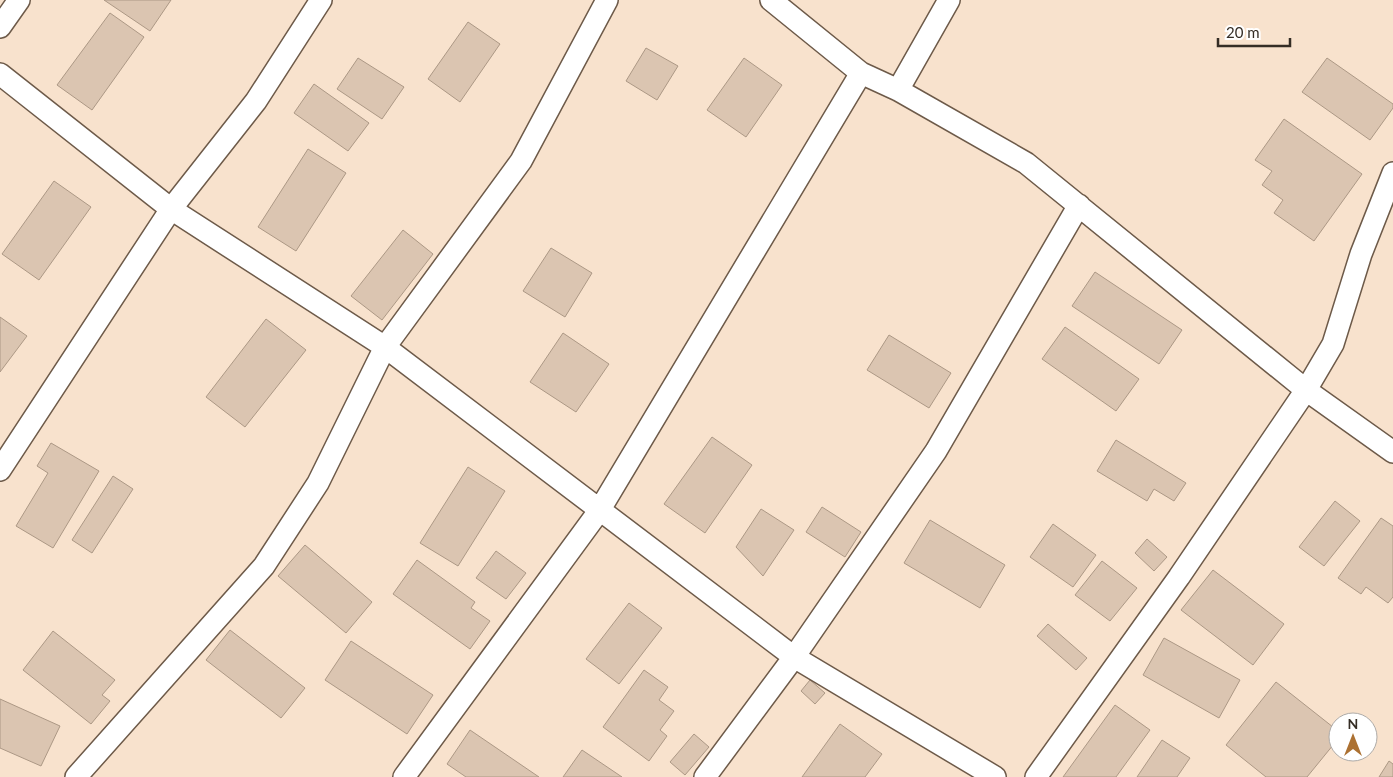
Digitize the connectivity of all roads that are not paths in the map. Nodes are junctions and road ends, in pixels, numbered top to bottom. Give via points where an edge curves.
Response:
1 (19, 0) edge
2 (321, 0) edge
3 (608, 0) edge
4 (771, 0) edge
5 (949, 0) edge
6 (0, 27) edge
7 (862, 73) junction
8 (0, 74) edge
9 (898, 90) junction
10 (1393, 173) edge
11 (1078, 205) junction
12 (171, 209) junction
13 (386, 347) junction
14 (1306, 390) junction
15 (1393, 452) edge
16 (0, 470) edge
17 (599, 511) junction
18 (794, 657) junction
19 (76, 777) edge
20 (404, 777) edge
21 (705, 777) edge
22 (994, 777) edge
23 (1036, 777) edge

1 - 6 street
2 - 12 street via 256,101
3 - 13 street via 521,161
4 - 7 street
5 - 9 street
7 - 9 street
7 - 17 street
8 - 12 street
9 - 11 street via 1026,163
10 - 14 street via 1361,254 1333,344
11 - 14 street
11 - 18 street via 936,451
12 - 13 street
12 - 16 street
13 - 17 street
13 - 19 street via 318,482 264,566
14 - 15 street
14 - 23 street via 1179,577
17 - 18 street
17 - 20 street
18 - 21 street
18 - 22 street

